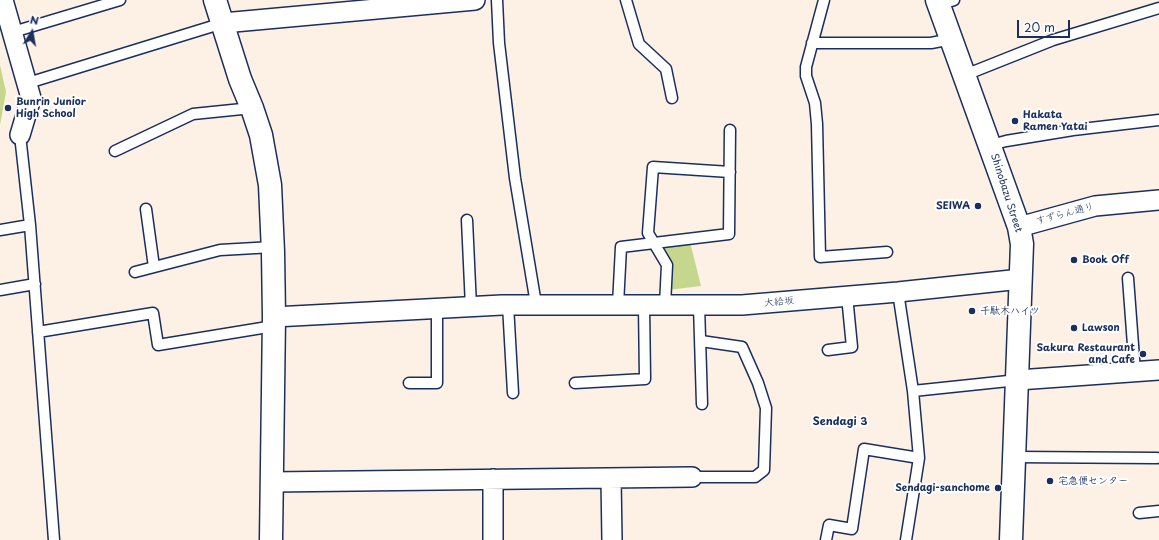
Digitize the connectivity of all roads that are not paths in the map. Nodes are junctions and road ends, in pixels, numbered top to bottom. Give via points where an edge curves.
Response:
1 (3, 0) edge
2 (120, 0) edge
3 (215, 0) edge
4 (475, 0) edge
5 (497, 0) edge
6 (626, 0) edge
7 (824, 0) edge
8 (944, 2) edge
9 (1159, 8) edge
10 (222, 24) junction
11 (13, 32) junction
12 (952, 39) junction
13 (812, 43) junction
14 (965, 75) junction
15 (28, 83) junction
16 (672, 98) dead end
17 (252, 108) junction
18 (1159, 120) edge
19 (730, 130) dead end
20 (20, 135) joint
21 (991, 145) junction
22 (115, 151) dead end
23 (730, 172) junction
24 (1159, 200) edge
25 (146, 209) dead end
26 (467, 220) dead end
27 (30, 225) junction
28 (1019, 227) junction
29 (0, 230) edge
30 (654, 243) junction
31 (273, 247) junction
32 (887, 252) dead end
33 (154, 268) junction
34 (135, 272) dead end
35 (1128, 278) dead end
36 (1021, 279) junction
37 (35, 284) junction
38 (0, 290) edge
39 (898, 292) junction
40 (848, 296) junction
41 (536, 304) junction
42 (508, 305) junction
43 (618, 305) junction
44 (644, 305) junction
45 (665, 305) junction
46 (700, 305) junction
47 (471, 307) junction
48 (436, 308) junction
49 (274, 321) junction
50 (38, 332) junction
51 (701, 341) junction
52 (828, 350) dead end
53 (1159, 370) edge
54 (1135, 372) junction
55 (1018, 380) junction
56 (409, 382) dead end
57 (575, 383) dead end
58 (914, 391) junction
59 (514, 393) dead end
60 (702, 404) dead end
61 (1014, 457) junction
62 (918, 458) junction
63 (1157, 458) dead end
64 (692, 477) joint
65 (612, 478) junction
66 (493, 479) junction
67 (271, 482) junction
68 (1159, 511) edge
69 (1139, 512) dead end
70 (54, 540) edge
71 (271, 540) edge
72 (493, 540) edge
73 (612, 540) edge
74 (826, 540) edge
75 (906, 540) edge
76 (1011, 540) edge

1 - 11 street
2 - 11 lane
3 - 10 main road
4 - 10 street
5 - 41 lane via 498,44 515,178
6 - 16 lane via 639,44 666,69
7 - 13 lane
8 - 12 main road, Shinobazu Street
9 - 14 lane via 1053,40
10 - 15 lane
10 - 17 main road
11 - 15 street
12 - 13 lane via 931,43
12 - 14 main road, Shinobazu Street
13 - 32 lane via 806,76 815,103 817,124 820,257
14 - 21 main road, Shinobazu Street
15 - 20 street via 31,98
17 - 22 lane via 194,114
17 - 31 main road via 261,135 270,185
18 - 21 lane via 1053,133
19 - 23 lane
20 - 27 lane
21 - 28 main road, Shinobazu Street
23 - 30 lane via 729,234
23 - 30 lane via 653,167 648,233
24 - 28 street, すずらん通り via 1094,206
25 - 33 lane
26 - 47 lane
27 - 29 lane
27 - 37 lane
28 - 36 main road, Shinobazu Street via 1022,244
30 - 43 lane via 621,247
30 - 45 lane via 667,265
31 - 33 lane via 220,250
31 - 49 main road
33 - 34 lane
35 - 54 lane
36 - 39 street, 大給坂
36 - 55 main road, Shinobazu Street
37 - 38 lane
37 - 50 lane
39 - 40 street, 大給坂
39 - 58 lane
40 - 46 street, 大給坂 via 742,305
40 - 52 lane via 852,347
41 - 42 street, 大給坂
41 - 43 street, 大給坂
42 - 47 street, 大給坂
42 - 59 lane
43 - 44 street, 大給坂
44 - 45 street, 大給坂
44 - 57 lane via 645,379
45 - 46 street, 大給坂
46 - 51 lane
47 - 48 street, 大給坂
48 - 49 street, 大給坂
48 - 56 lane via 437,383
49 - 50 lane via 158,345 153,313
49 - 67 main road
50 - 70 lane
51 - 60 lane
51 - 64 lane via 742,347 766,408 764,470 755,478
53 - 54 street
54 - 55 street
55 - 58 lane
55 - 61 main road, Shinobazu Street
58 - 62 lane
61 - 63 lane
61 - 76 main road, Shinobazu Street
62 - 74 lane via 864,449 852,529 830,525
62 - 75 lane
64 - 65 street
65 - 66 street
65 - 73 street
66 - 67 street
66 - 72 street
67 - 71 main road
68 - 69 lane

